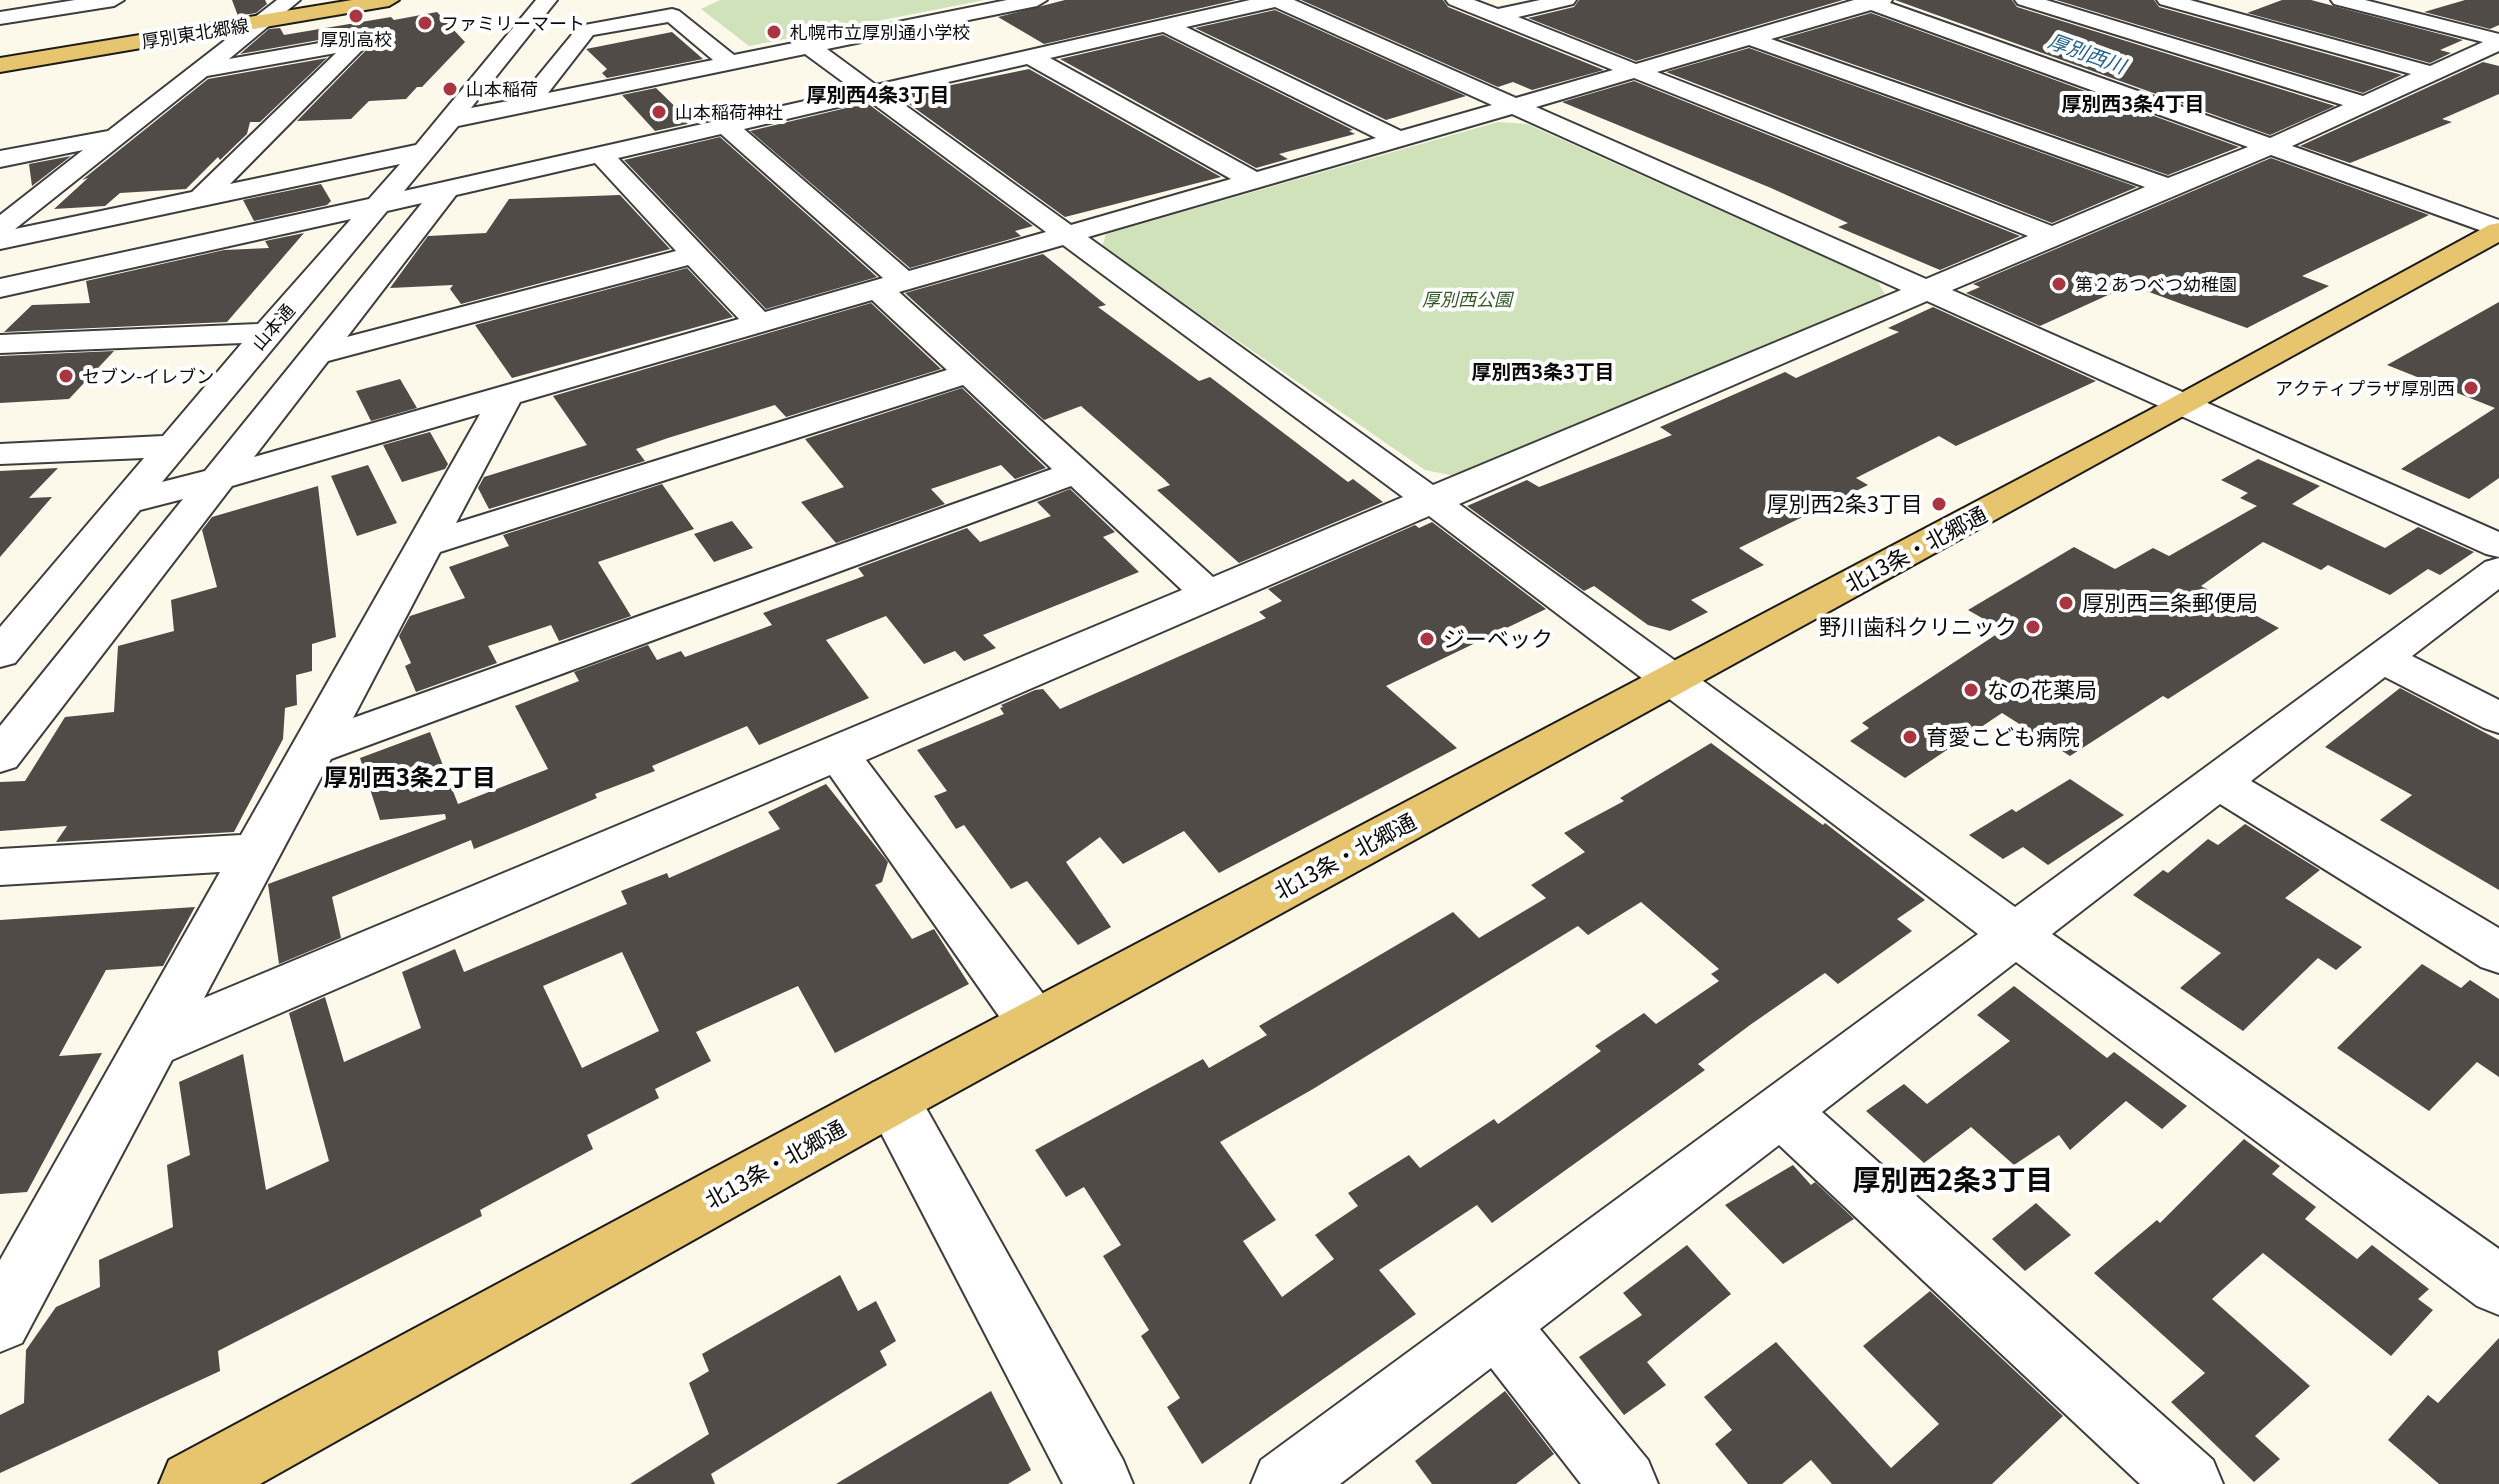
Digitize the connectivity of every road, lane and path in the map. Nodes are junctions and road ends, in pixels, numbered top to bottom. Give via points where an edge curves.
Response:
1 (114, 0) edge
2 (290, 0) edge
3 (389, 0) edge
4 (547, 0) edge
5 (1037, 0) edge
6 (1456, 0) edge
7 (1566, 0) edge
8 (1902, 0) edge
9 (2025, 0) edge
10 (2167, 0) edge
11 (2341, 0) edge
12 (1873, 1) edge
13 (1497, 16) junction
14 (0, 18) edge
15 (257, 23) junction
16 (1165, 25) junction
17 (1749, 38) junction
18 (2499, 42) edge
19 (810, 47) junction
20 (1030, 56) junction
21 (730, 63) junction
22 (0, 65) edge
23 (198, 71) junction
24 (1635, 71) junction
25 (2431, 73) junction
26 (870, 93) junction
27 (2362, 103) junction
28 (527, 104) junction
29 (1512, 106) junction
30 (461, 118) junction
31 (726, 126) junction
32 (115, 137) junction
33 (1400, 140) junction
34 (2281, 142) junction
35 (424, 151) junction
36 (601, 155) junction
37 (0, 159) edge
38 (1254, 181) junction
39 (2169, 187) junction
40 (440, 190) junction
41 (39, 197) junction
42 (201, 198) junction
43 (390, 202) junction
44 (0, 205) edge
45 (2499, 213) edge
46 (0, 228) edge
47 (2499, 230) edge
48 (1068, 235) junction
49 (2054, 237) junction
50 (0, 241) edge
51 (696, 254) junction
52 (892, 285) junction
53 (0, 288) edge
54 (1929, 291) junction
55 (760, 324) junction
56 (267, 333) junction
57 (0, 344) edge
58 (318, 354) junction
59 (969, 373) junction
60 (507, 395) junction
61 (2184, 405) junction
62 (173, 446) junction
63 (0, 454) edge
64 (1076, 472) junction
65 (209, 482) junction
66 (127, 502) junction
67 (1433, 502) junction
68 (425, 545) junction
69 (2499, 546) edge
70 (2499, 570) edge
71 (1211, 596) junction
72 (0, 654) edge
73 (2382, 658) junction
74 (1671, 680) junction
75 (2499, 718) edge
76 (312, 749) junction
77 (838, 754) junction
78 (0, 756) edge
79 (2218, 782) junction
80 (256, 852) junction
81 (0, 867) edge
82 (2015, 934) junction
83 (2499, 953) edge
84 (1034, 1023) junction
85 (150, 1045) junction
86 (892, 1100) junction
87 (1781, 1111) junction
88 (2499, 1285) edge
89 (0, 1321) edge
90 (1496, 1324) junction
91 (193, 1484) edge
92 (1099, 1484) edge
93 (1285, 1484) edge
94 (1624, 1484) edge
95 (2189, 1484) edge

1 - 14 street
2 - 15 street
3 - 15 main road, 厚別東北郷線
4 - 30 street, 山本通
5 - 19 street
6 - 13 street
7 - 13 street
8 - 34 street
9 - 27 street
10 - 25 street
11 - 18 street
12 - 17 street
12 - 34 street
13 - 24 street
15 - 22 main road, 厚別東北郷線
15 - 23 street
16 - 20 street
16 - 29 street via 1277,0
16 - 33 street
17 - 24 street
17 - 39 street
18 - 25 street
19 - 21 street
19 - 26 street
20 - 26 street
20 - 38 street
21 - 28 street
21 - 28 street via 672,15 586,30
23 - 32 street
23 - 42 street via 359,42
24 - 29 street
24 - 49 street
25 - 27 street
26 - 31 street
26 - 48 street
27 - 34 street
28 - 30 street
29 - 33 street
29 - 54 street
30 - 35 street, 山本通
31 - 36 street
31 - 52 street
32 - 37 street
32 - 41 street
33 - 38 street
34 - 39 street
34 - 45 street
34 - 47 street
35 - 42 street
35 - 43 street, 山本通
36 - 40 street
36 - 51 street
38 - 48 street
39 - 49 street
40 - 43 street
40 - 58 street
41 - 44 street
41 - 46 street
42 - 50 street
43 - 53 street
43 - 56 street, 山本通
47 - 61 main road, 北13条・北郷通
48 - 52 street
48 - 67 street
49 - 54 street
51 - 55 street
51 - 58 street
52 - 55 street
52 - 59 street
54 - 61 street
54 - 67 street
55 - 60 street
56 - 57 street
56 - 62 street, 山本通
58 - 65 street
59 - 64 street
59 - 68 street
60 - 65 street
60 - 68 street
61 - 69 street
61 - 74 main road, 北13条・北郷通
62 - 63 street
62 - 66 street, 山本通
64 - 71 street
64 - 76 street
65 - 66 street
65 - 78 street
66 - 72 street, 山本通
67 - 71 street
67 - 74 street
68 - 76 street
70 - 73 street
71 - 77 street
73 - 75 street
73 - 79 street
74 - 82 street
74 - 84 main road, 北13条・北郷通
76 - 80 street
77 - 84 street
77 - 85 street
79 - 82 street
79 - 83 street
80 - 81 street
80 - 85 street
82 - 87 street
82 - 88 street
84 - 86 main road, 北13条・北郷通
85 - 89 street
86 - 91 main road, 北13条・北郷通
86 - 92 street
87 - 90 street
87 - 95 street
90 - 93 street
90 - 94 street

